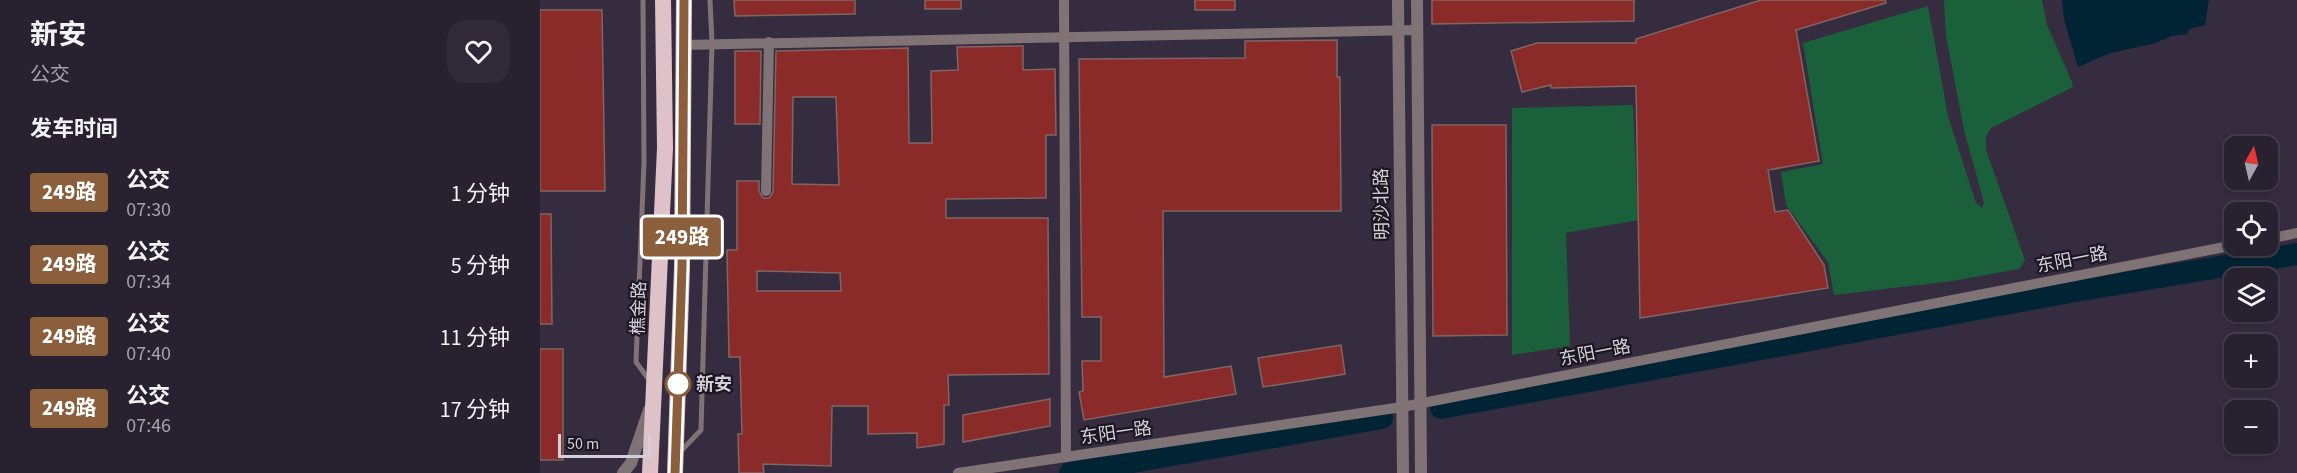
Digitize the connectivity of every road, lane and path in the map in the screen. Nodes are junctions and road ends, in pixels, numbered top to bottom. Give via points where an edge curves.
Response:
1 (643, 0) edge
2 (663, 0) edge
3 (684, 0) edge
4 (710, 0) edge
5 (1064, 0) edge
6 (1398, 0) edge
7 (1417, 0) edge
8 (1417, 30) junction
9 (1398, 31) junction
10 (1065, 36) junction
11 (769, 42) junction
12 (711, 43) junction
13 (684, 45) junction
14 (766, 191) dead end
15 (2297, 233) edge
16 (2278, 237) edge
17 (2224, 247) edge
18 (656, 389) junction
19 (1420, 403) junction
20 (1402, 407) junction
21 (677, 455) junction
22 (1066, 457) junction
23 (623, 473) edge
24 (650, 473) edge
25 (675, 473) edge
26 (958, 473) edge
27 (1403, 473) edge
28 (1421, 473) edge

1 - 18 lane via 644,162 636,362
2 - 18 highway, 樵金路 via 665,148
3 - 13 highway
4 - 12 lane
5 - 10 street
6 - 9 street, 明沙北路
7 - 8 street, 明沙北路
8 - 9 street
8 - 19 street, 明沙北路
9 - 10 street
9 - 20 street, 明沙北路
10 - 11 street
10 - 22 street
11 - 12 street
11 - 14 street
12 - 13 street
12 - 21 lane via 701,430
13 - 21 highway
15 - 16 street
17 - 19 street, 东阳一路
18 - 23 street via 631,463
18 - 24 highway, 樵金路
19 - 20 street, 东阳一路
19 - 28 street, 明沙北路
20 - 22 street, 东阳一路
20 - 27 street, 明沙北路
21 - 25 highway
22 - 26 street, 东阳一路

